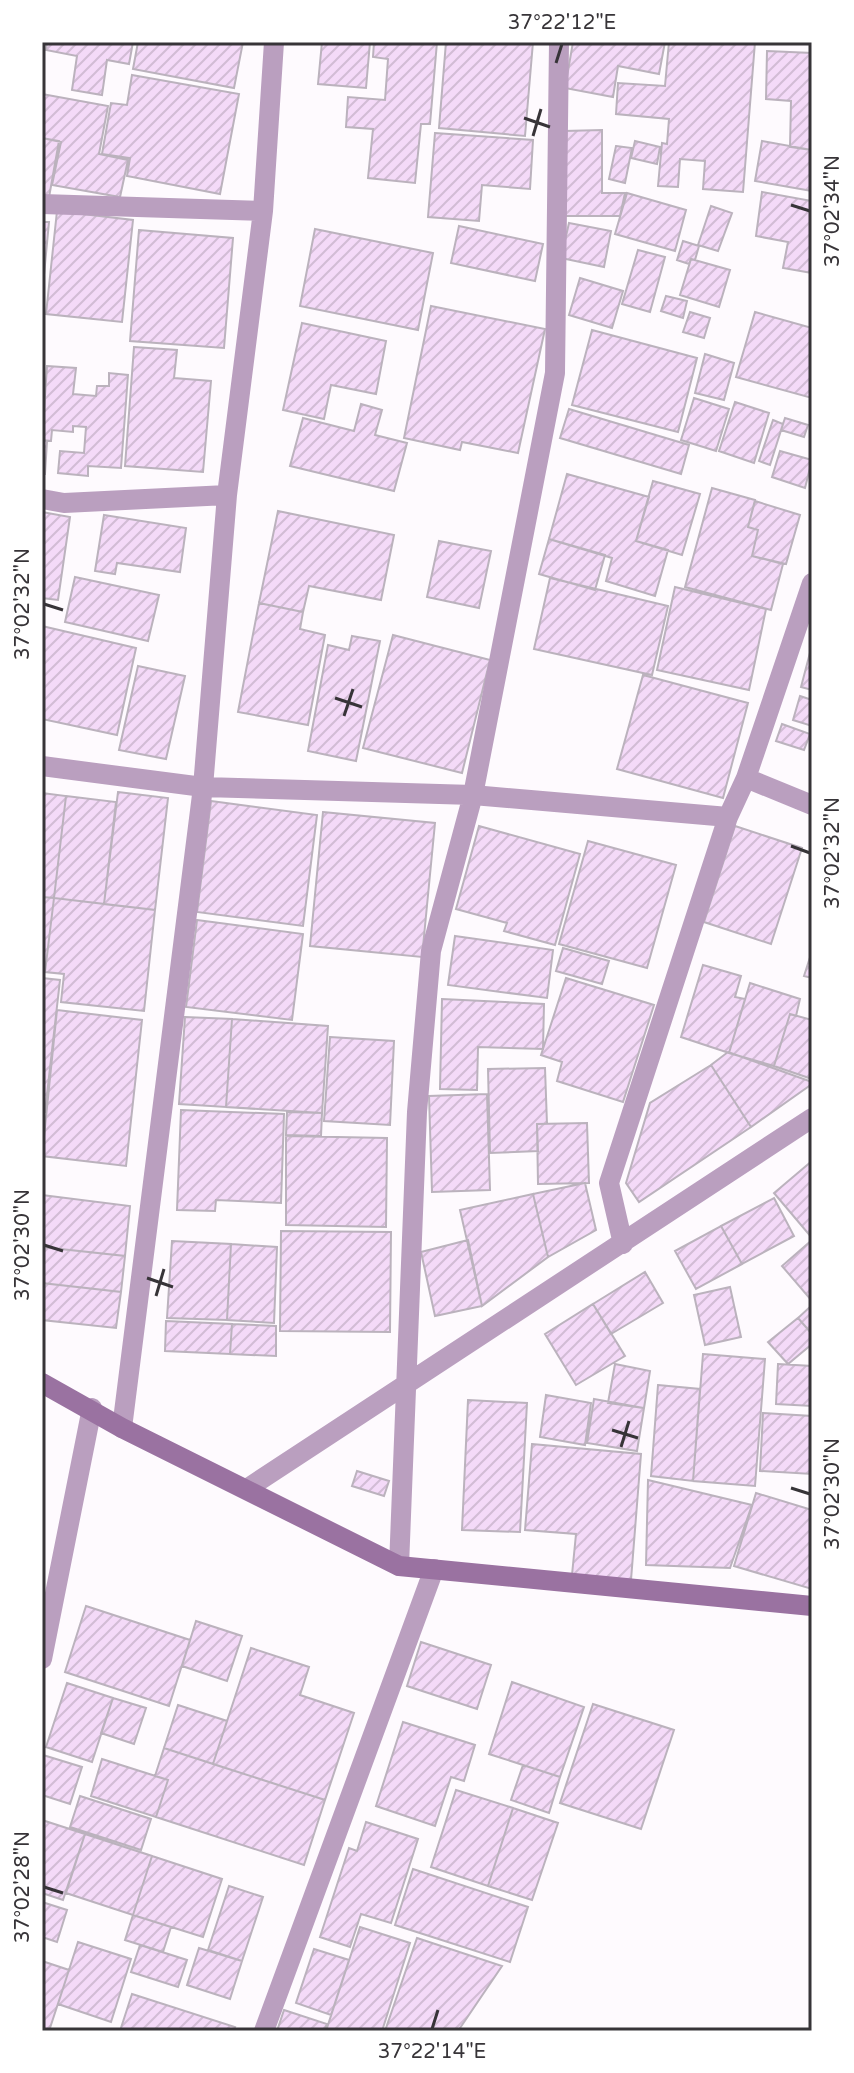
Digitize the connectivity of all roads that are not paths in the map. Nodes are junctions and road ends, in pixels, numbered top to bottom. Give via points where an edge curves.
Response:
1 (274, 42) edge
2 (559, 42) edge
3 (42, 204) edge
4 (263, 211) junction
5 (227, 495) junction
6 (42, 499) edge
7 (812, 583) edge
8 (42, 766) edge
9 (746, 778) junction
10 (203, 787) junction
11 (473, 795) junction
12 (812, 805) edge
13 (728, 817) junction
14 (812, 1118) edge
15 (623, 1244) junction
16 (42, 1383) edge
17 (407, 1387) junction
18 (92, 1408) junction
19 (122, 1428) junction
20 (248, 1488) junction
21 (399, 1566) junction
22 (434, 1569) junction
23 (812, 1606) edge
24 (42, 1659) edge
25 (264, 2031) edge

1 - 4 street
2 - 11 street via 555,373
3 - 4 street
4 - 5 street
5 - 6 street via 64,503
5 - 10 street
7 - 9 street
8 - 10 street
9 - 12 street
9 - 13 street
10 - 11 street
10 - 19 street
11 - 13 street
11 - 17 street via 431,951 417,1112
13 - 15 street via 609,1183
14 - 15 street
15 - 17 street
16 - 18 street
17 - 20 street
17 - 21 street
18 - 19 street
18 - 24 street
19 - 20 street
20 - 21 street
21 - 22 street
22 - 23 street
22 - 25 street

